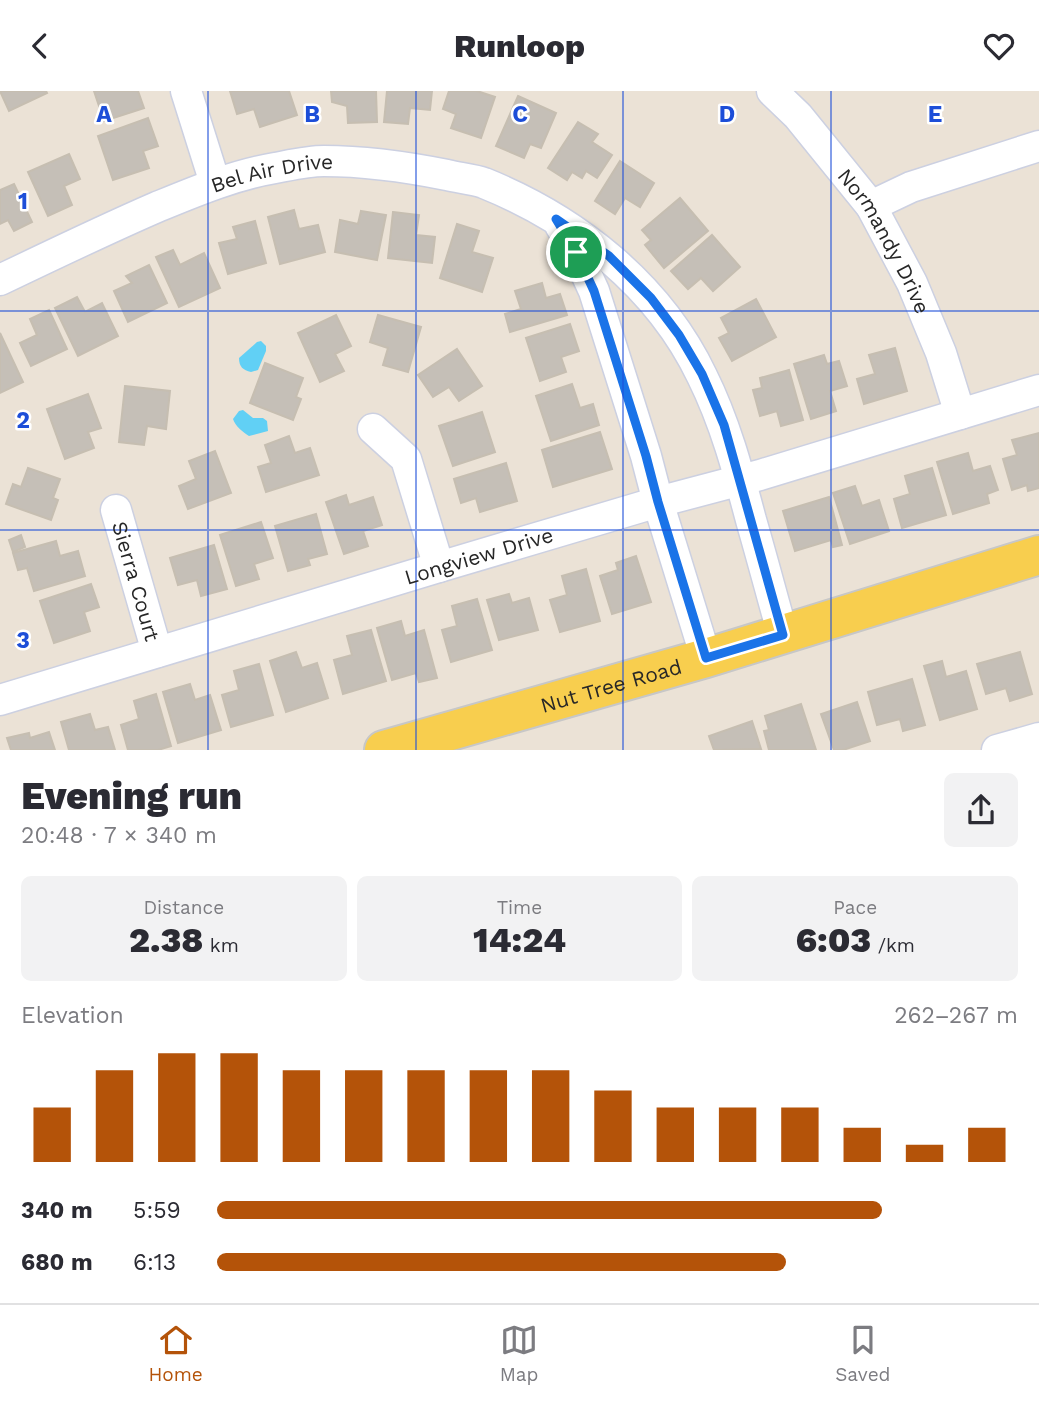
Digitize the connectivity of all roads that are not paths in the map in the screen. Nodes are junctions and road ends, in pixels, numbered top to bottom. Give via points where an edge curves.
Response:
1 (186, 91) edge
2 (772, 91) edge
3 (1039, 146) edge
4 (215, 183) junction
5 (871, 207) junction
6 (556, 219) junction
7 (0, 280) edge
8 (1039, 390) edge
9 (960, 414) junction
10 (373, 429) dead end
11 (741, 480) junction
12 (658, 502) junction
13 (116, 510) dead end
14 (1039, 555) edge
15 (439, 567) junction
16 (783, 635) junction
17 (157, 652) junction
18 (706, 658) junction
19 (0, 700) edge
20 (1039, 738) edge
21 (384, 750) edge
22 (998, 750) edge

1 - 4 street
2 - 5 street, Normandy Drive via 798,116
3 - 5 street via 911,187
4 - 6 street, Bel Air Drive via 322,161 375,164 481,182
4 - 7 street, Bel Air Drive
5 - 9 street, Normandy Drive via 912,283 942,353
6 - 11 street, Bel Air Drive via 609,256 651,298 679,335 724,425
6 - 12 street, Bel Air Drive via 594,291
8 - 9 street, Longview Drive
9 - 11 street, Longview Drive
10 - 15 street via 406,459
11 - 12 street, Longview Drive
11 - 16 street, Bel Air Drive
12 - 15 street, Longview Drive
12 - 18 street, Bel Air Drive
13 - 17 street, Sierra Court
14 - 16 main road, Nut Tree Road
15 - 17 street, Longview Drive
16 - 18 main road, Nut Tree Road
17 - 19 street, Longview Drive
18 - 21 main road, Nut Tree Road
20 - 22 street

